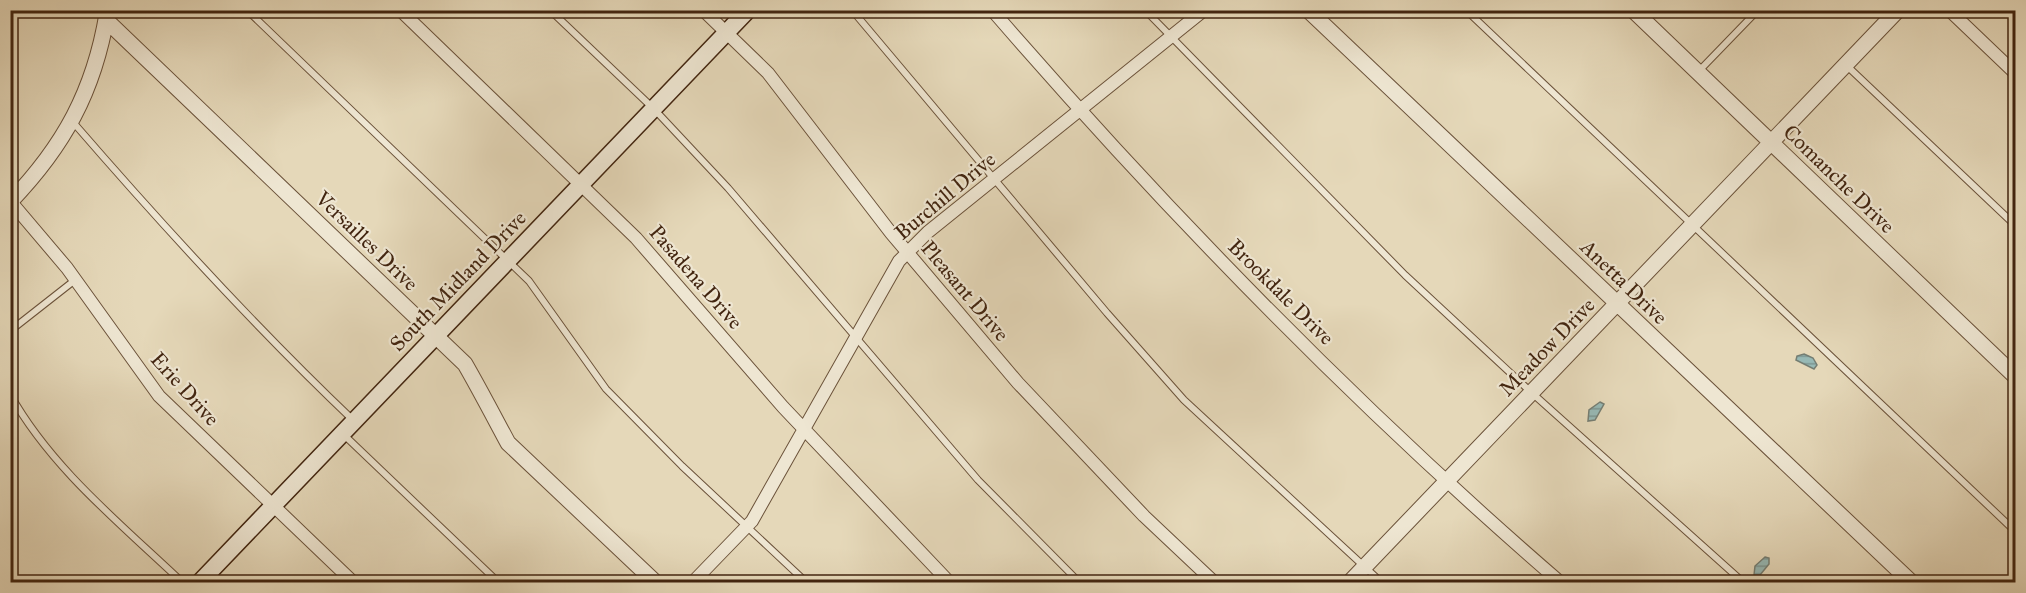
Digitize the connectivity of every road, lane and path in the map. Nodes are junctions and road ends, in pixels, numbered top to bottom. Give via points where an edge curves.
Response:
1 (247, 10) edge
2 (400, 10) edge
3 (550, 10) edge
4 (703, 10) edge
5 (748, 10) edge
6 (852, 10) edge
7 (992, 10) edge
8 (1145, 10) edge
9 (1204, 10) edge
10 (1308, 10) edge
11 (1466, 10) edge
12 (1633, 10) edge
13 (1758, 10) edge
14 (1898, 10) edge
15 (1949, 10) edge
16 (107, 15) edge
17 (727, 33) junction
18 (1172, 37) junction
19 (1846, 65) junction
20 (1698, 73) junction
21 (2016, 74) edge
22 (654, 109) junction
23 (1080, 111) junction
24 (72, 121) junction
25 (1771, 143) junction
26 (994, 179) junction
27 (582, 185) junction
28 (11, 202) edge
29 (1692, 226) junction
30 (2016, 226) edge
31 (907, 253) junction
32 (508, 261) junction
33 (75, 280) junction
34 (1617, 304) junction
35 (10, 331) edge
36 (435, 336) junction
37 (856, 336) junction
38 (2016, 377) edge
39 (1532, 393) junction
40 (10, 394) edge
41 (348, 428) junction
42 (804, 429) junction
43 (1447, 480) junction
44 (273, 506) junction
45 (747, 526) junction
46 (2016, 532) edge
47 (1364, 568) junction
48 (182, 582) edge
49 (200, 582) edge
50 (353, 582) edge
51 (498, 582) edge
52 (655, 582) edge
53 (693, 582) edge
54 (806, 582) edge
55 (949, 582) edge
56 (1079, 582) edge
57 (1214, 582) edge
58 (1350, 582) edge
59 (1381, 582) edge
60 (1560, 582) edge
61 (1743, 582) edge
62 (1911, 582) edge

1 - 32 lane
2 - 27 street, Pasadena Drive
3 - 22 lane
4 - 17 street, Pleasant Drive
5 - 17 main road, South Midland Drive
6 - 26 lane
7 - 23 street, Brookdale Drive
8 - 18 lane
9 - 18 street, Burchill Drive
10 - 34 street, Anetta Drive
11 - 29 lane
12 - 20 street, Comanche Drive
13 - 20 lane
14 - 19 street, Meadow Drive
15 - 21 street
16 - 24 street via 93,78
16 - 36 street, Versailles Drive
17 - 22 main road, South Midland Drive
17 - 31 street, Pleasant Drive via 774,80
18 - 23 street, Burchill Drive
18 - 39 lane via 1405,275
19 - 25 street, Meadow Drive
19 - 30 lane
20 - 25 street, Comanche Drive
22 - 27 main road, South Midland Drive
22 - 37 lane
23 - 26 street, Burchill Drive
23 - 43 street, Brookdale Drive via 1274,315
24 - 28 street via 42,168
24 - 41 lane
25 - 29 street, Meadow Drive
25 - 38 street, Comanche Drive
26 - 31 street, Burchill Drive
26 - 47 lane via 1184,400
27 - 32 main road, South Midland Drive
27 - 42 street, Pasadena Drive via 636,238
28 - 33 street, Erie Drive
29 - 34 street, Meadow Drive
29 - 46 lane
31 - 37 street, Burchill Drive
31 - 57 street, Pleasant Drive via 1076,446
32 - 36 main road, South Midland Drive
32 - 45 lane via 551,309 606,389
33 - 35 lane
33 - 44 street, Erie Drive via 159,396
34 - 39 street, Meadow Drive
34 - 62 street, Anetta Drive
36 - 41 main road, South Midland Drive
36 - 52 street, Versailles Drive via 470,370 508,443
37 - 42 street, Burchill Drive
37 - 56 lane via 978,480
39 - 43 street, Meadow Drive
39 - 61 lane
40 - 48 lane via 54,455 87,492
41 - 44 main road, South Midland Drive
41 - 51 lane
42 - 45 street, Burchill Drive
42 - 55 street, Pasadena Drive
43 - 47 street, Meadow Drive
43 - 60 street, Brookdale Drive
44 - 49 main road, South Midland Drive
44 - 50 street, Erie Drive
45 - 53 street, Burchill Drive
45 - 54 lane
47 - 58 street, Meadow Drive
47 - 59 lane

